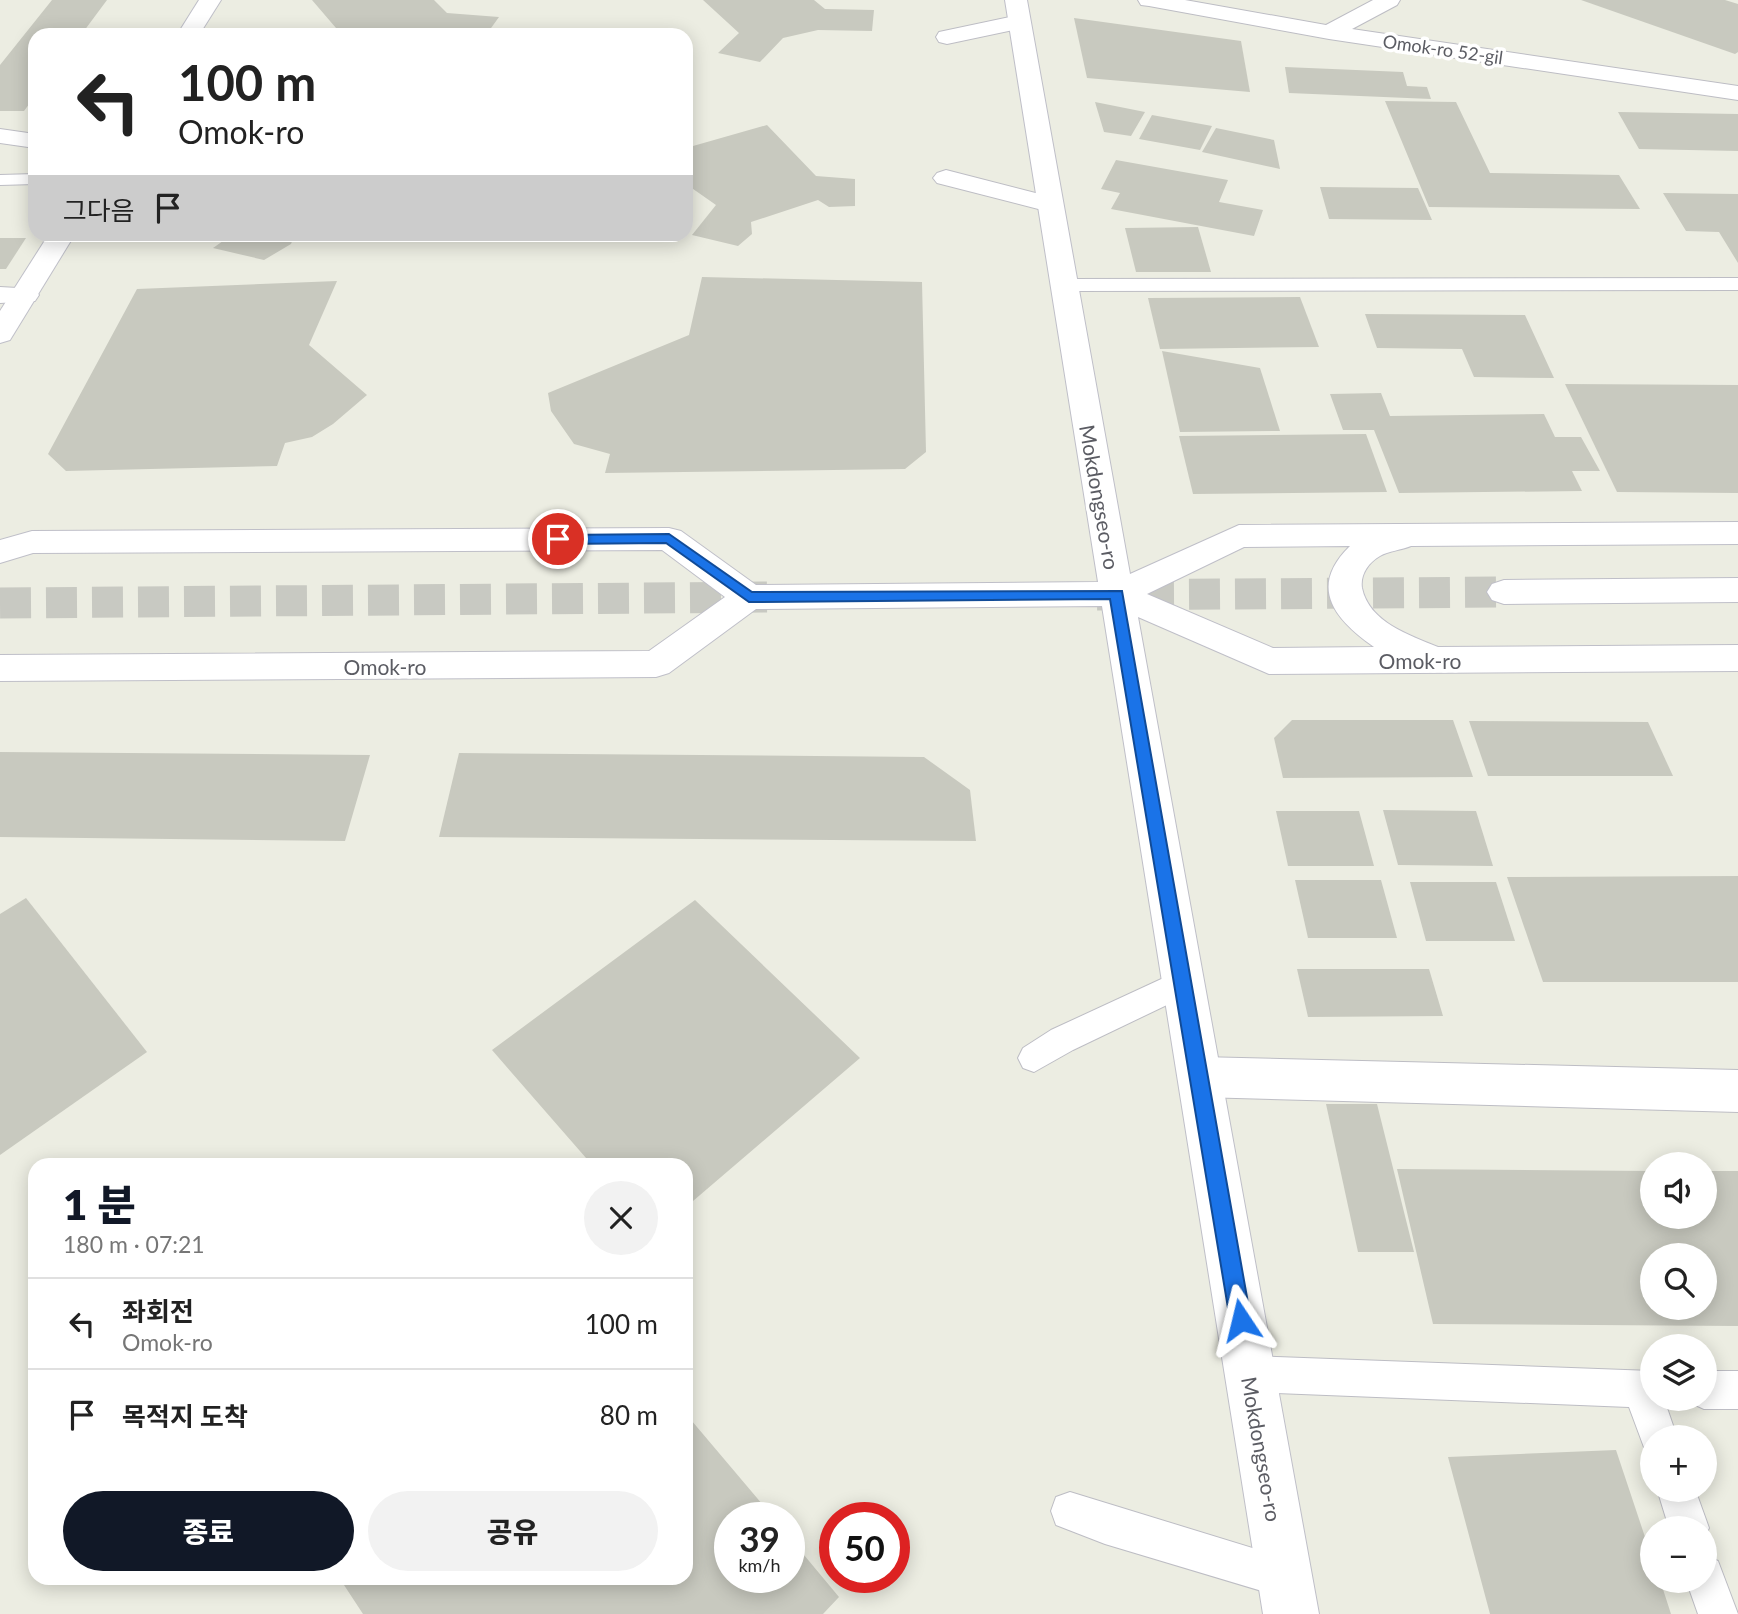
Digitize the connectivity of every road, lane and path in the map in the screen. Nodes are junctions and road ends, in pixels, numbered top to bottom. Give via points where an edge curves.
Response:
1 (210, 0) edge
2 (1149, 0) edge
3 (1389, 0) edge
4 (1017, 11) edge
5 (192, 28) edge
6 (1329, 32) junction
7 (947, 37) dead end
8 (1738, 93) edge
9 (0, 136) edge
10 (28, 140) edge
11 (947, 178) dead end
12 (28, 179) edge
13 (0, 180) edge
14 (1050, 204) junction
15 (55, 242) edge
16 (1738, 284) edge
17 (1064, 285) junction
18 (12, 295) edge
19 (0, 334) edge
20 (1738, 533) edge
21 (1411, 535) junction
22 (0, 552) edge
23 (1738, 590) edge
24 (1504, 592) tunnel mouth
25 (1117, 594) junction
26 (749, 597) junction
27 (1738, 659) edge
28 (1435, 660) junction
29 (0, 668) edge
30 (1183, 982) junction
31 (1034, 1058) dead end
32 (1200, 1077) junction
33 (1738, 1091) edge
34 (1250, 1374) junction
35 (1640, 1389) edge
36 (1717, 1390) edge
37 (1738, 1390) edge
38 (1070, 1511) dead end
39 (1710, 1593) edge
40 (1288, 1596) edge
41 (1717, 1614) edge

1 - 5 main road
2 - 6 main road, Omok-ro 52-gil
3 - 6 main road
4 - 7 main road
4 - 14 main road, Mokdongseo-ro
6 - 8 main road, Omok-ro 52-gil
9 - 10 main road
11 - 14 main road
12 - 13 lane
14 - 17 main road, Mokdongseo-ro
15 - 18 main road
16 - 17 lane
17 - 25 main road, Mokdongseo-ro
18 - 19 main road
20 - 21 main road, Omok-ro
21 - 25 main road, Omok-ro via 1239,536
21 - 28 main road via 1368,548 1349,567 1344,580 1349,607 1391,642
22 - 26 main road via 32,542 669,539
23 - 24 main road
25 - 26 main road, Omok-ro
25 - 28 main road, Omok-ro via 1269,661
25 - 30 main road, Mokdongseo-ro
26 - 29 main road, Omok-ro via 656,664
27 - 28 main road, Omok-ro
30 - 31 lane
30 - 32 main road, Mokdongseo-ro
32 - 33 main road
32 - 34 main road, Mokdongseo-ro
34 - 35 lane
34 - 40 main road, Mokdongseo-ro
36 - 37 lane
38 - 40 lane
39 - 41 lane

